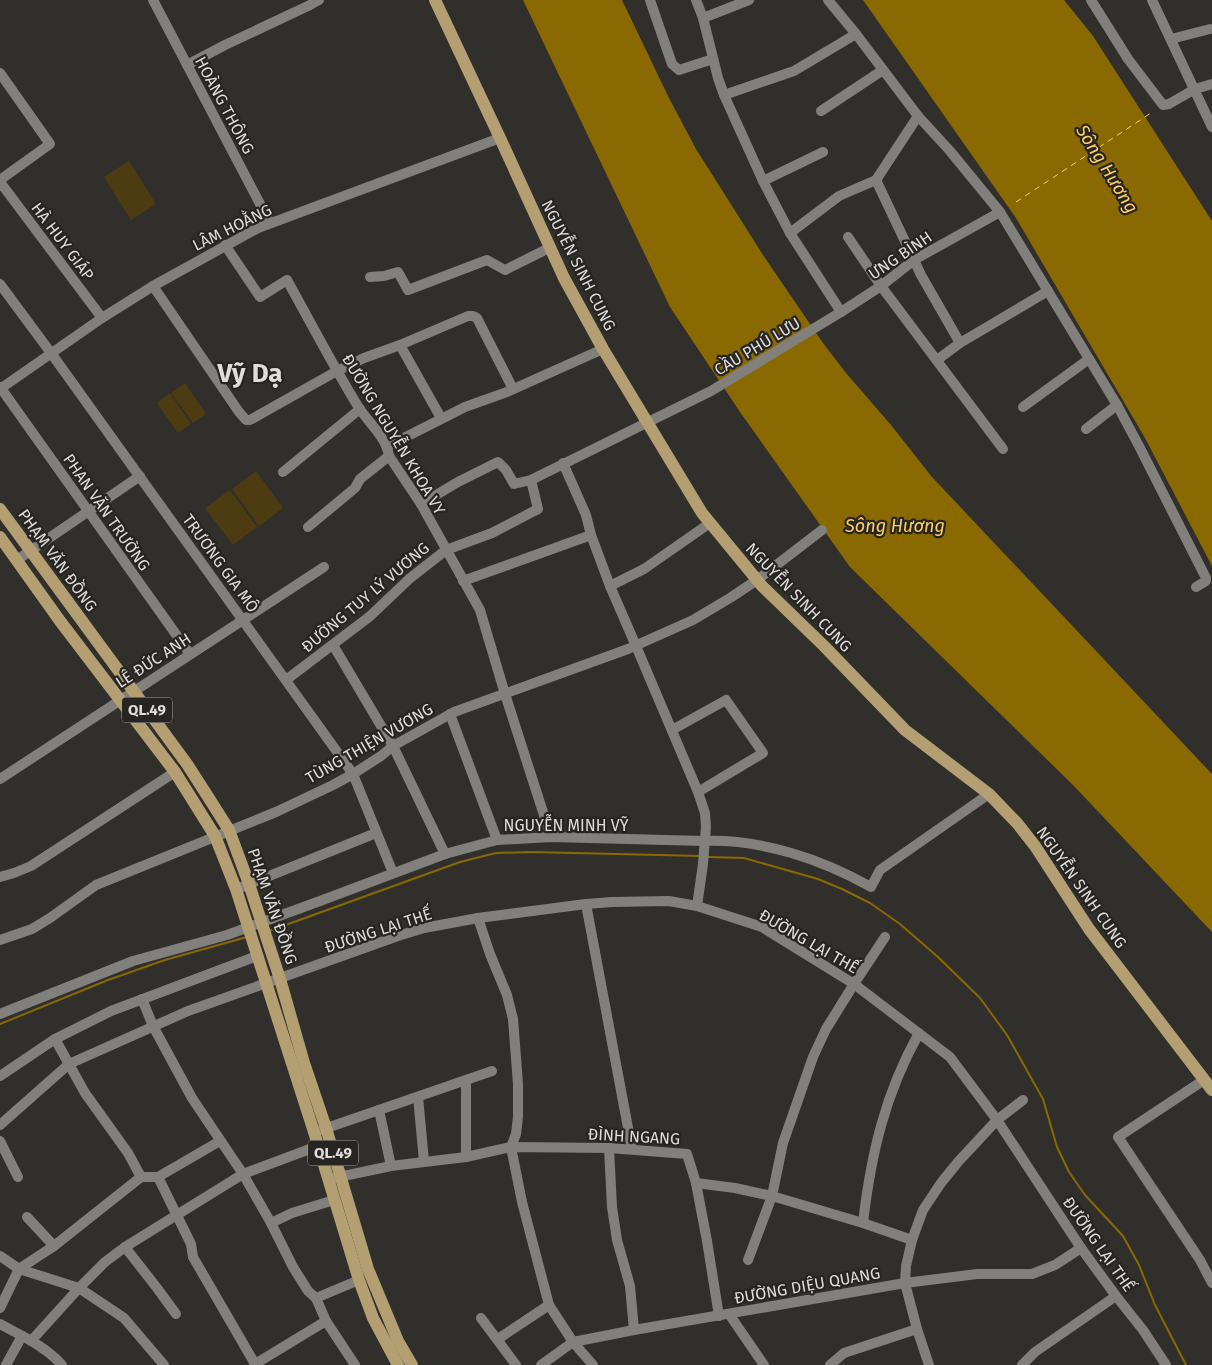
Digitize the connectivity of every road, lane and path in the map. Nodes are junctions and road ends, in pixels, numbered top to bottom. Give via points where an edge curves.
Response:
1 (153, 0) edge
2 (319, 0) edge
3 (435, 0) edge
4 (650, 0) edge
5 (696, 0) edge
6 (749, 0) edge
7 (828, 0) edge
8 (1091, 0) edge
9 (1152, 0) edge
10 (703, 18) junction
11 (1210, 29) dead end
12 (856, 34) junction
13 (1171, 39) junction
14 (713, 59) junction
15 (187, 65) junction
16 (883, 70) junction
17 (0, 73) edge
18 (1212, 84) edge
19 (1194, 90) junction
20 (724, 95) junction
21 (821, 111) dead end
22 (918, 116) junction
23 (1212, 127) edge
24 (500, 138) junction
25 (823, 152) dead end
26 (876, 180) junction
27 (0, 181) edge
28 (763, 181) junction
29 (1000, 212) junction
30 (270, 223) junction
31 (790, 232) junction
32 (848, 237) dead end
33 (225, 245) junction
34 (549, 248) junction
35 (914, 260) junction
36 (370, 277) dead end
37 (0, 284) edge
38 (153, 286) junction
39 (881, 286) junction
40 (1048, 291) junction
41 (840, 312) junction
42 (102, 318) junction
43 (818, 326) joint
44 (960, 342) junction
45 (400, 345) junction
46 (603, 350) junction
47 (51, 353) junction
48 (1089, 359) junction
49 (937, 360) junction
50 (337, 371) junction
51 (0, 388) edge
52 (513, 389) junction
53 (1117, 406) junction
54 (1023, 407) dead end
55 (360, 410) junction
56 (441, 418) junction
57 (648, 423) junction
58 (1086, 429) dead end
59 (1003, 450) dead end
60 (388, 451) junction
61 (563, 463) junction
62 (283, 472) dead end
63 (140, 476) junction
64 (531, 480) junction
65 (420, 504) junction
66 (0, 509) edge
67 (88, 512) junction
68 (710, 523) junction
69 (308, 527) dead end
70 (822, 530) dead end
71 (590, 535) junction
72 (0, 537) edge
73 (446, 550) junction
74 (30, 551) junction
75 (17, 560) junction
76 (324, 567) dead end
77 (757, 580) junction
78 (463, 581) junction
79 (610, 586) junction
80 (1196, 587) dead end
81 (242, 619) junction
82 (333, 644) junction
83 (636, 646) junction
84 (190, 654) junction
85 (286, 680) junction
86 (134, 691) junction
87 (505, 694) junction
88 (120, 700) junction
89 (450, 714) junction
90 (672, 730) junction
91 (393, 746) junction
92 (175, 772) junction
93 (353, 774) junction
94 (0, 779) edge
95 (698, 792) junction
96 (989, 794) junction
97 (229, 830) junction
98 (376, 833) junction
99 (215, 836) junction
100 (551, 837) junction
101 (497, 840) junction
102 (704, 845) junction
103 (445, 854) junction
104 (393, 873) junction
105 (0, 877) edge
106 (249, 884) junction
107 (236, 889) junction
108 (586, 904) junction
109 (697, 906) junction
110 (478, 918) junction
111 (263, 929) junction
112 (250, 933) junction
113 (885, 936) dead end
114 (0, 940) edge
115 (257, 956) junction
116 (280, 979) junction
117 (266, 984) junction
118 (854, 984) junction
119 (142, 999) junction
120 (0, 1014) edge
121 (153, 1026) junction
122 (919, 1033) junction
123 (55, 1038) junction
124 (69, 1064) junction
125 (492, 1071) dead end
126 (0, 1076) edge
127 (466, 1080) junction
128 (1208, 1085) edge
129 (418, 1097) junction
130 (1023, 1100) dead end
131 (379, 1110) junction
132 (997, 1120) junction
133 (0, 1125) edge
134 (326, 1128) junction
135 (314, 1132) junction
136 (0, 1141) edge
137 (220, 1141) junction
138 (318, 1146) junction
139 (512, 1147) junction
140 (608, 1148) junction
141 (632, 1149) junction
142 (466, 1157) junction
143 (424, 1161) junction
144 (391, 1166) junction
145 (242, 1174) junction
146 (18, 1177) dead end
147 (141, 1177) junction
148 (158, 1177) junction
149 (334, 1178) junction
150 (696, 1183) junction
151 (772, 1196) junction
152 (334, 1200) junction
153 (177, 1215) junction
154 (27, 1217) dead end
155 (271, 1223) junction
156 (863, 1223) junction
157 (912, 1240) junction
158 (54, 1246) junction
159 (124, 1247) junction
160 (1081, 1248) junction
161 (0, 1256) edge
162 (748, 1260) dead end
163 (19, 1268) junction
164 (359, 1280) junction
165 (905, 1283) junction
166 (1212, 1283) edge
167 (78, 1288) junction
168 (1116, 1296) junction
169 (316, 1298) junction
170 (549, 1305) junction
171 (0, 1308) edge
172 (176, 1314) dead end
173 (729, 1314) junction
174 (718, 1316) junction
175 (482, 1318) dead end
176 (326, 1321) junction
177 (0, 1324) edge
178 (917, 1329) junction
179 (634, 1330) junction
180 (26, 1338) junction
181 (498, 1339) junction
182 (573, 1342) junction
183 (255, 1364) edge
184 (6, 1365) edge
185 (62, 1365) edge
186 (164, 1365) edge
187 (355, 1365) edge
188 (398, 1365) edge
189 (412, 1365) edge
190 (516, 1365) edge
191 (541, 1365) edge
192 (593, 1365) edge
193 (764, 1365) edge
194 (830, 1365) edge
195 (929, 1365) edge
196 (1022, 1365) edge
197 (1166, 1365) edge

1 - 15 street, HOÀNG THÔNG
2 - 15 street
3 - 24 main road, NGUYỄN SINH CUNG
4 - 14 street via 676,68 679,70
5 - 10 street
6 - 10 street
7 - 12 street
8 - 19 street via 1128,59 1163,104
9 - 13 street
10 - 14 street
11 - 13 street
12 - 16 street
12 - 20 street via 794,71
13 - 19 street
14 - 20 street
15 - 30 street, HOÀNG THÔNG
16 - 21 street
16 - 22 street
17 - 27 street via 50,144
18 - 19 street
19 - 23 street
20 - 28 street
22 - 26 street
22 - 29 street
24 - 30 street, LÂM HOẰNG
24 - 34 main road, NGUYỄN SINH CUNG
25 - 28 street
26 - 31 street via 839,196
26 - 35 street
27 - 42 street, HÀ HUY GIÁP
28 - 31 street
29 - 35 street, ƯNG BÌNH
29 - 40 street
30 - 33 street, LÂM HOẰNG
31 - 41 street
32 - 39 street
33 - 38 street, LÂM HOẰNG
33 - 50 street, ĐƯỜNG NGUYỄN KHOA VY via 260,297 287,280
34 - 36 street via 505,270 487,260 408,290 398,272
34 - 46 main road, NGUYỄN SINH CUNG
35 - 39 street, ƯNG BÌNH
35 - 44 street
37 - 47 street, TRƯƠNG GIA MÔ
38 - 42 street, LÂM HOẰNG
38 - 50 street via 246,420
39 - 41 street, ƯNG BÌNH
39 - 49 street
40 - 44 street
40 - 48 street
41 - 43 street, ƯNG BÌNH
42 - 47 street, LÂM HOẰNG
43 - 57 street, CẦU PHÚ LƯU via 711,391
44 - 49 street
45 - 50 street
45 - 52 street via 474,316
45 - 56 street
46 - 52 street
46 - 57 main road, NGUYỄN SINH CUNG
47 - 51 street, LÂM HOẰNG
47 - 63 street, TRƯƠNG GIA MÔ
48 - 53 street
48 - 54 street
49 - 59 street
50 - 55 street, ĐƯỜNG NGUYỄN KHOA VY
51 - 67 street, PHAN VĂN TRƯỜNG
52 - 56 street
53 - 58 street
53 - 80 street via 1206,578
55 - 60 street, ĐƯỜNG NGUYỄN KHOA VY
55 - 62 street
56 - 60 street
57 - 61 street
57 - 68 main road, NGUYỄN SINH CUNG
60 - 65 street, ĐƯỜNG NGUYỄN KHOA VY
60 - 69 street via 355,488
61 - 64 street
61 - 71 street via 586,515
63 - 67 street
63 - 81 street, TRƯƠNG GIA MÔ
64 - 65 street via 514,484 498,462
64 - 73 street, ĐƯỜNG TUY LÝ VƯƠNG via 538,509 492,533
65 - 73 street, ĐƯỜNG NGUYỄN KHOA VY
66 - 74 main road, PHẠM VĂN ĐỒNG / QL.49
67 - 74 street
67 - 84 street, PHAN VĂN TRƯỜNG
68 - 77 main road, NGUYỄN SINH CUNG
68 - 79 street via 644,569
70 - 77 street, TÙNG THIỆN VƯƠNG
71 - 78 street
71 - 79 street
72 - 75 main road, PHẠM VĂN ĐỒNG / QL.49
73 - 78 street, ĐƯỜNG NGUYỄN KHOA VY
73 - 82 street, ĐƯỜNG TUY LÝ VƯƠNG
74 - 75 street
74 - 86 main road, PHẠM VĂN ĐỒNG / QL.49
75 - 88 main road, PHẠM VĂN ĐỒNG / QL.49
76 - 81 street, LÊ ĐỨC ANH
77 - 83 street, TÙNG THIỆN VƯƠNG via 693,620
77 - 96 main road, NGUYỄN SINH CUNG via 905,730
78 - 87 street, ĐƯỜNG NGUYỄN KHOA VY via 480,610
79 - 83 street
81 - 84 street, LÊ ĐỨC ANH
81 - 85 street, TRƯƠNG GIA MÔ
82 - 85 street, ĐƯỜNG TUY LÝ VƯƠNG
82 - 91 street
83 - 87 street, TÙNG THIỆN VƯƠNG
83 - 90 street
84 - 86 street, LÊ ĐỨC ANH
85 - 93 street, TRƯƠNG GIA MÔ
86 - 88 street, LÊ ĐỨC ANH
86 - 97 main road, PHẠM VĂN ĐỒNG / QL.49 via 187,764
87 - 89 street, TÙNG THIỆN VƯƠNG
87 - 100 street, ĐƯỜNG NGUYỄN KHOA VY
88 - 92 main road, PHẠM VĂN ĐỒNG / QL.49
88 - 94 street, LÊ ĐỨC ANH
89 - 91 street, TÙNG THIỆN VƯƠNG
89 - 101 street
90 - 95 street
90 - 95 street via 726,700 763,753
91 - 93 street, TÙNG THIỆN VƯƠNG
91 - 103 street
92 - 99 main road, PHẠM VĂN ĐỒNG / QL.49
92 - 105 street via 31,866
93 - 97 street, TÙNG THIỆN VƯƠNG via 276,812
93 - 98 street, TRƯƠNG GIA MÔ
95 - 102 street via 705,812
96 - 102 street, NGUYỄN MINH VỸ via 880,870 871,887 824,864 778,850 724,840
96 - 128 main road, NGUYỄN SINH CUNG via 1031,840 1089,929
97 - 99 street, TÙNG THIỆN VƯƠNG
97 - 106 main road, PHẠM VĂN ĐỒNG / QL.49
98 - 104 street, TRƯƠNG GIA MÔ
98 - 106 street
99 - 107 main road, PHẠM VĂN ĐỒNG / QL.49
99 - 114 street, TÙNG THIỆN VƯƠNG via 96,885 32,929
100 - 101 street, NGUYỄN MINH VỸ
100 - 102 street, NGUYỄN MINH VỸ
101 - 103 street, NGUYỄN MINH VỸ
102 - 109 street
103 - 104 street, NGUYỄN MINH VỸ
104 - 111 street, NGUYỄN MINH VỸ via 320,901
106 - 107 street
106 - 111 main road, PHẠM VĂN ĐỒNG / QL.49
107 - 112 main road, PHẠM VĂN ĐỒNG / QL.49
108 - 109 street, ĐƯỜNG LẠI THẾ via 669,901
108 - 110 street, ĐƯỜNG LẠI THẾ
108 - 141 street
109 - 118 street, ĐƯỜNG LẠI THẾ via 762,927
110 - 116 street, ĐƯỜNG LẠI THẾ via 398,936
110 - 139 street via 513,1019 518,1108
111 - 112 street, NGUYỄN MINH VỸ
111 - 116 main road, PHẠM VĂN ĐỒNG / QL.49
112 - 115 main road, PHẠM VĂN ĐỒNG / QL.49
112 - 120 street, NGUYỄN MINH VỸ via 227,935 133,961
113 - 118 street
115 - 117 main road, PHẠM VĂN ĐỒNG / QL.49
115 - 119 street
116 - 117 street, ĐƯỜNG LẠI THẾ
116 - 134 main road, PHẠM VĂN ĐỒNG / QL.49
117 - 121 street, ĐƯỜNG LẠI THẾ
117 - 135 main road, PHẠM VĂN ĐỒNG / QL.49
118 - 122 street, ĐƯỜNG LẠI THẾ
118 - 151 street via 826,1029 810,1065 783,1143
119 - 121 street
119 - 123 street
121 - 124 street, ĐƯỜNG LẠI THẾ
121 - 137 street via 192,1098
122 - 132 street, ĐƯỜNG LẠI THẾ via 950,1058
122 - 156 street via 906,1056 884,1112 868,1182
123 - 124 street
123 - 126 street
124 - 133 street, ĐƯỜNG LẠI THẾ
124 - 147 street
125 - 127 street
127 - 129 street
127 - 142 street
128 - 166 street via 1118,1137
129 - 131 street
129 - 143 street
130 - 132 street
131 - 134 street
131 - 144 street
132 - 157 street via 941,1183 923,1210
132 - 160 street, ĐƯỜNG LẠI THẾ
134 - 135 street
134 - 149 main road, PHẠM VĂN ĐỒNG / QL.49
135 - 138 main road, PHẠM VĂN ĐỒNG / QL.49
136 - 146 street
137 - 145 street
137 - 148 street
138 - 145 street
138 - 149 main road, PHẠM VĂN ĐỒNG / QL.49
139 - 140 street, ĐÌNH NGANG
139 - 142 street, ĐÌNH NGANG
139 - 170 street via 522,1202
140 - 141 street, ĐÌNH NGANG
140 - 179 street via 612,1207 630,1286
141 - 150 street, ĐÌNH NGANG via 687,1154
142 - 143 street, ĐÌNH NGANG
143 - 144 street, ĐÌNH NGANG
144 - 149 street, ĐÌNH NGANG
145 - 153 street
145 - 155 street
147 - 148 street
147 - 158 street
148 - 153 street
149 - 152 main road, PHẠM VĂN ĐỒNG / QL.49
149 - 189 main road, PHẠM VĂN ĐỒNG / QL.49 via 398,1341
150 - 151 street
150 - 174 street
151 - 156 street
151 - 162 street
152 - 155 street
152 - 164 main road, PHẠM VĂN ĐỒNG / QL.49
153 - 159 street
153 - 183 street via 191,1244 193,1257
154 - 158 street
155 - 169 street via 293,1267
156 - 157 street
157 - 165 street
158 - 163 street
159 - 167 street
159 - 172 street
160 - 165 street, ĐƯỜNG DIỆU QUANG via 1055,1265 1032,1274 977,1274
160 - 168 street, ĐƯỜNG LẠI THẾ
161 - 163 street
163 - 167 street
163 - 171 street
164 - 169 street
164 - 188 main road, PHẠM VĂN ĐỒNG / QL.49 via 373,1318
165 - 173 street, ĐƯỜNG DIỆU QUANG
165 - 178 street
167 - 180 street
167 - 186 street via 124,1318
168 - 196 street via 1035,1352
168 - 197 street, ĐƯỜNG LẠI THẾ
169 - 176 street
170 - 181 street
170 - 182 street
173 - 174 street, ĐƯỜNG DIỆU QUANG
173 - 193 street
174 - 179 street, ĐƯỜNG DIỆU QUANG
175 - 181 street
176 - 183 street
176 - 187 street
177 - 180 street
178 - 194 street via 844,1353
178 - 195 street
179 - 182 street, ĐƯỜNG DIỆU QUANG
180 - 184 street
180 - 185 street via 52,1354
181 - 190 street
182 - 191 street, ĐƯỜNG DIỆU QUANG
182 - 192 street

